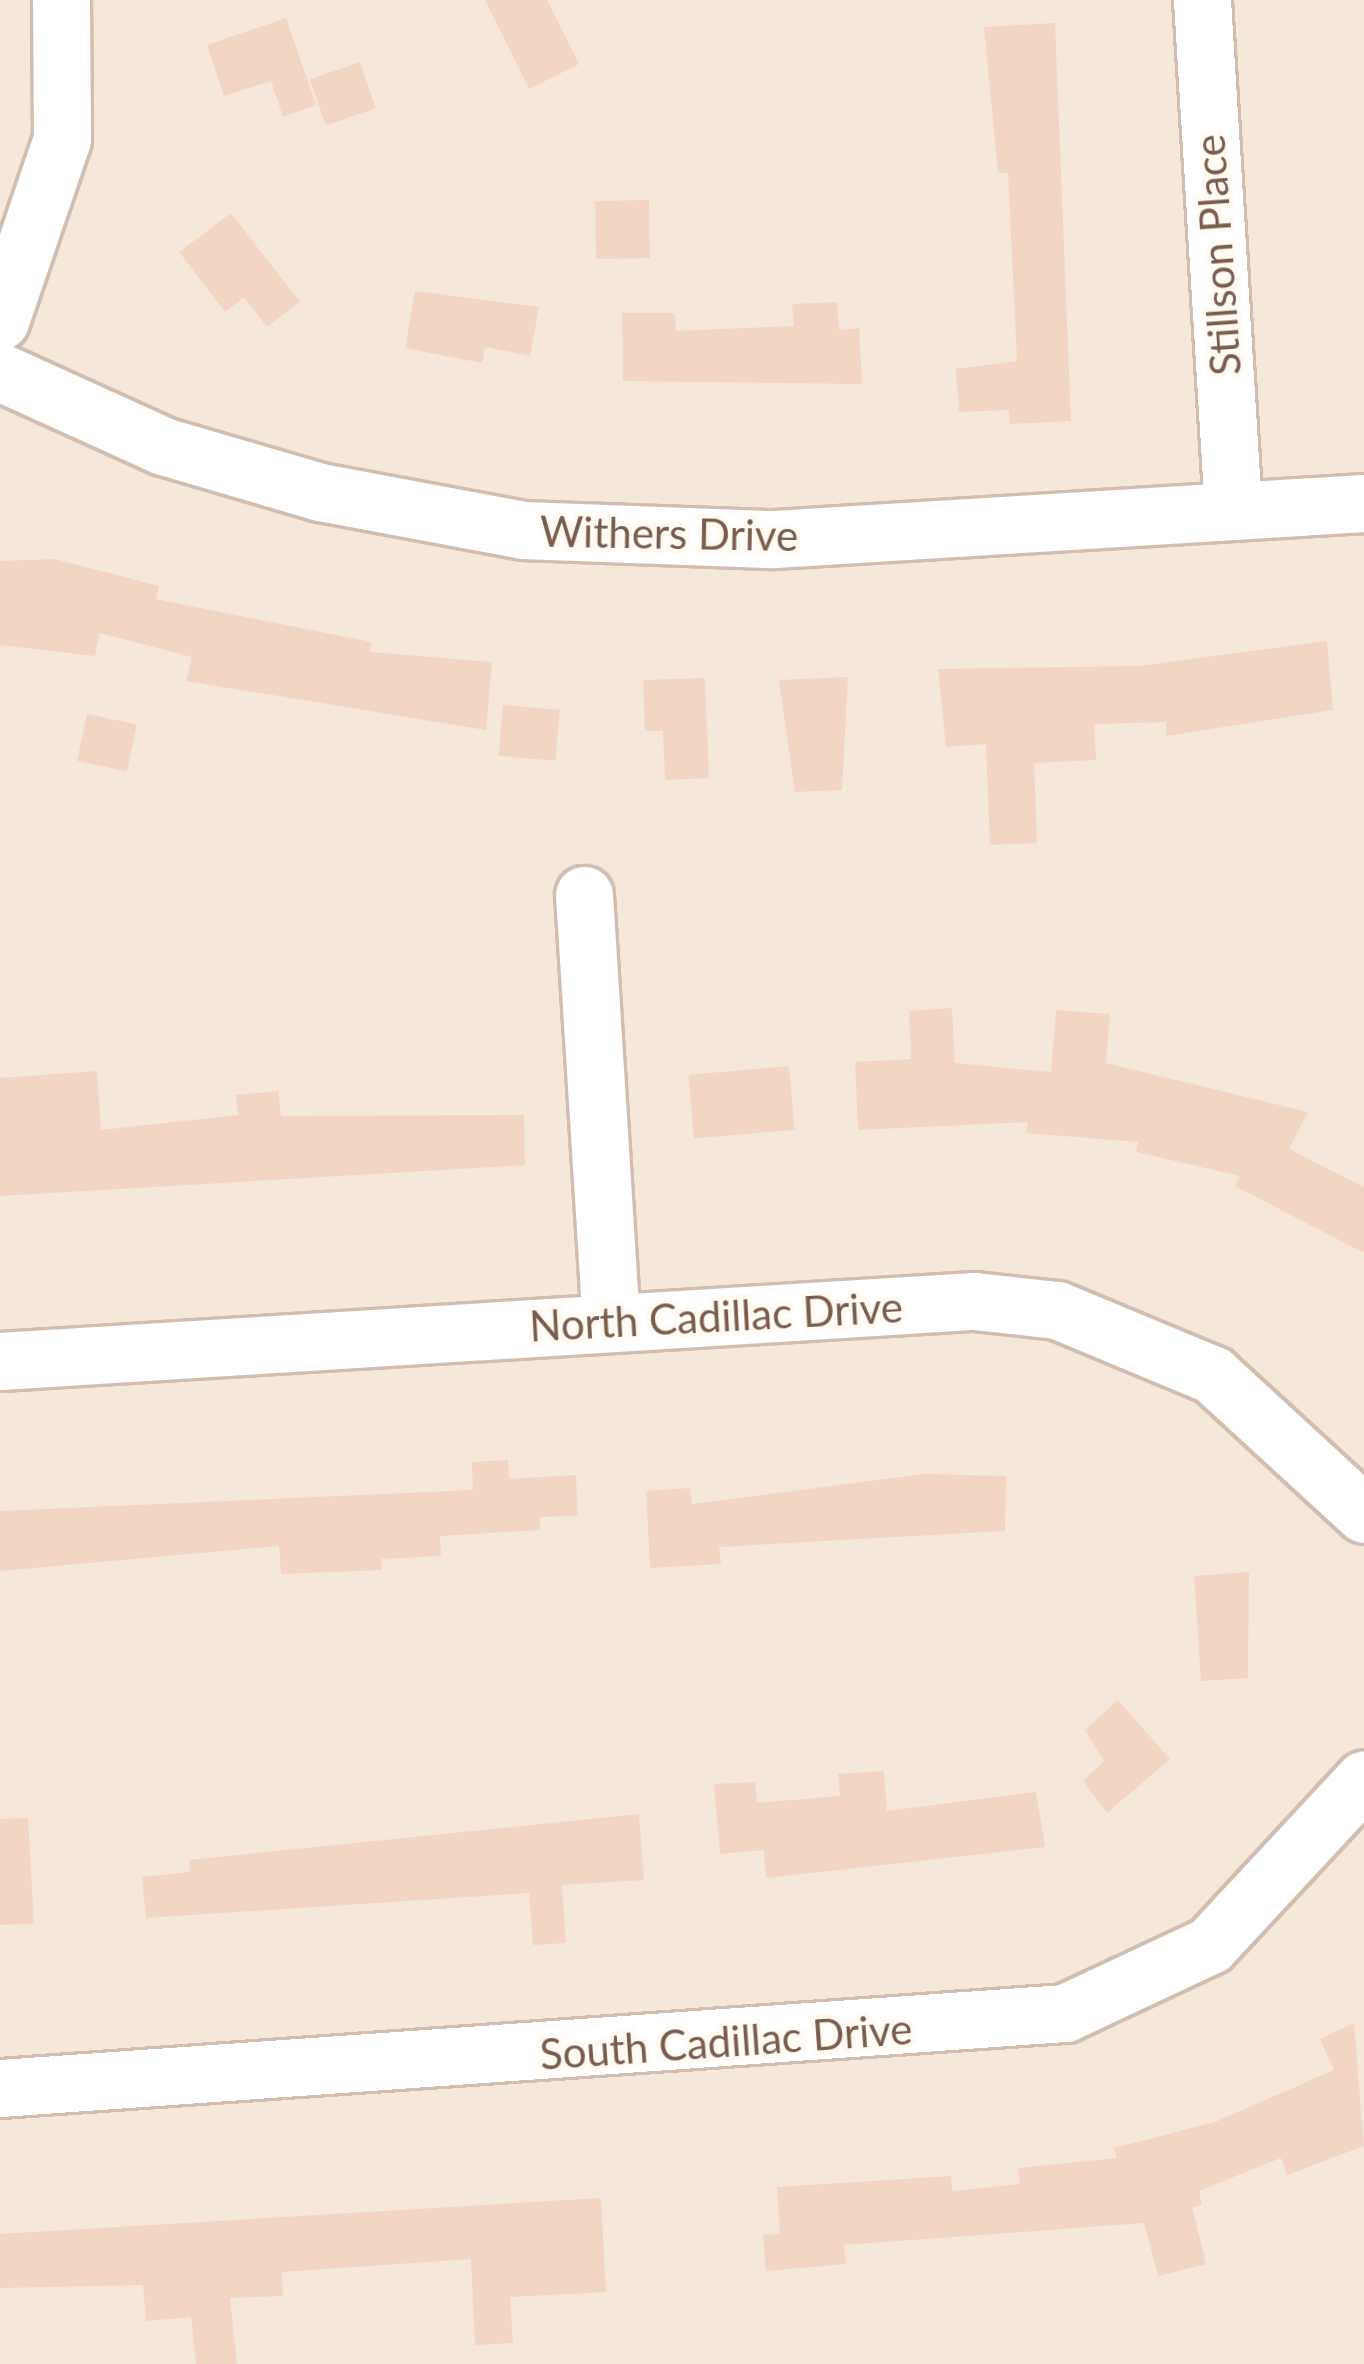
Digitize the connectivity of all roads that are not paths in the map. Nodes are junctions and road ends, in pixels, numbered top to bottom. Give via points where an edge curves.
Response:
1 (61, 0) edge
2 (1202, 0) edge
3 (0, 321) edge
4 (0, 372) edge
5 (1364, 503) edge
6 (1233, 511) junction
7 (584, 895) dead end
8 (611, 1322) junction
9 (0, 1361) edge
10 (1364, 1514) edge
11 (1364, 1779) edge
12 (0, 2088) edge

1 - 3 street via 62,139
2 - 6 street, Stillson Place
4 - 6 street, Withers Drive via 163,446 320,492 523,530 774,539
5 - 6 street, Withers Drive
7 - 8 street
8 - 9 street, North Cadillac Drive
8 - 10 street, North Cadillac Drive via 974,1301 1058,1310 1213,1375
11 - 12 street, South Cadillac Drive via 1210,1945 1065,2013

